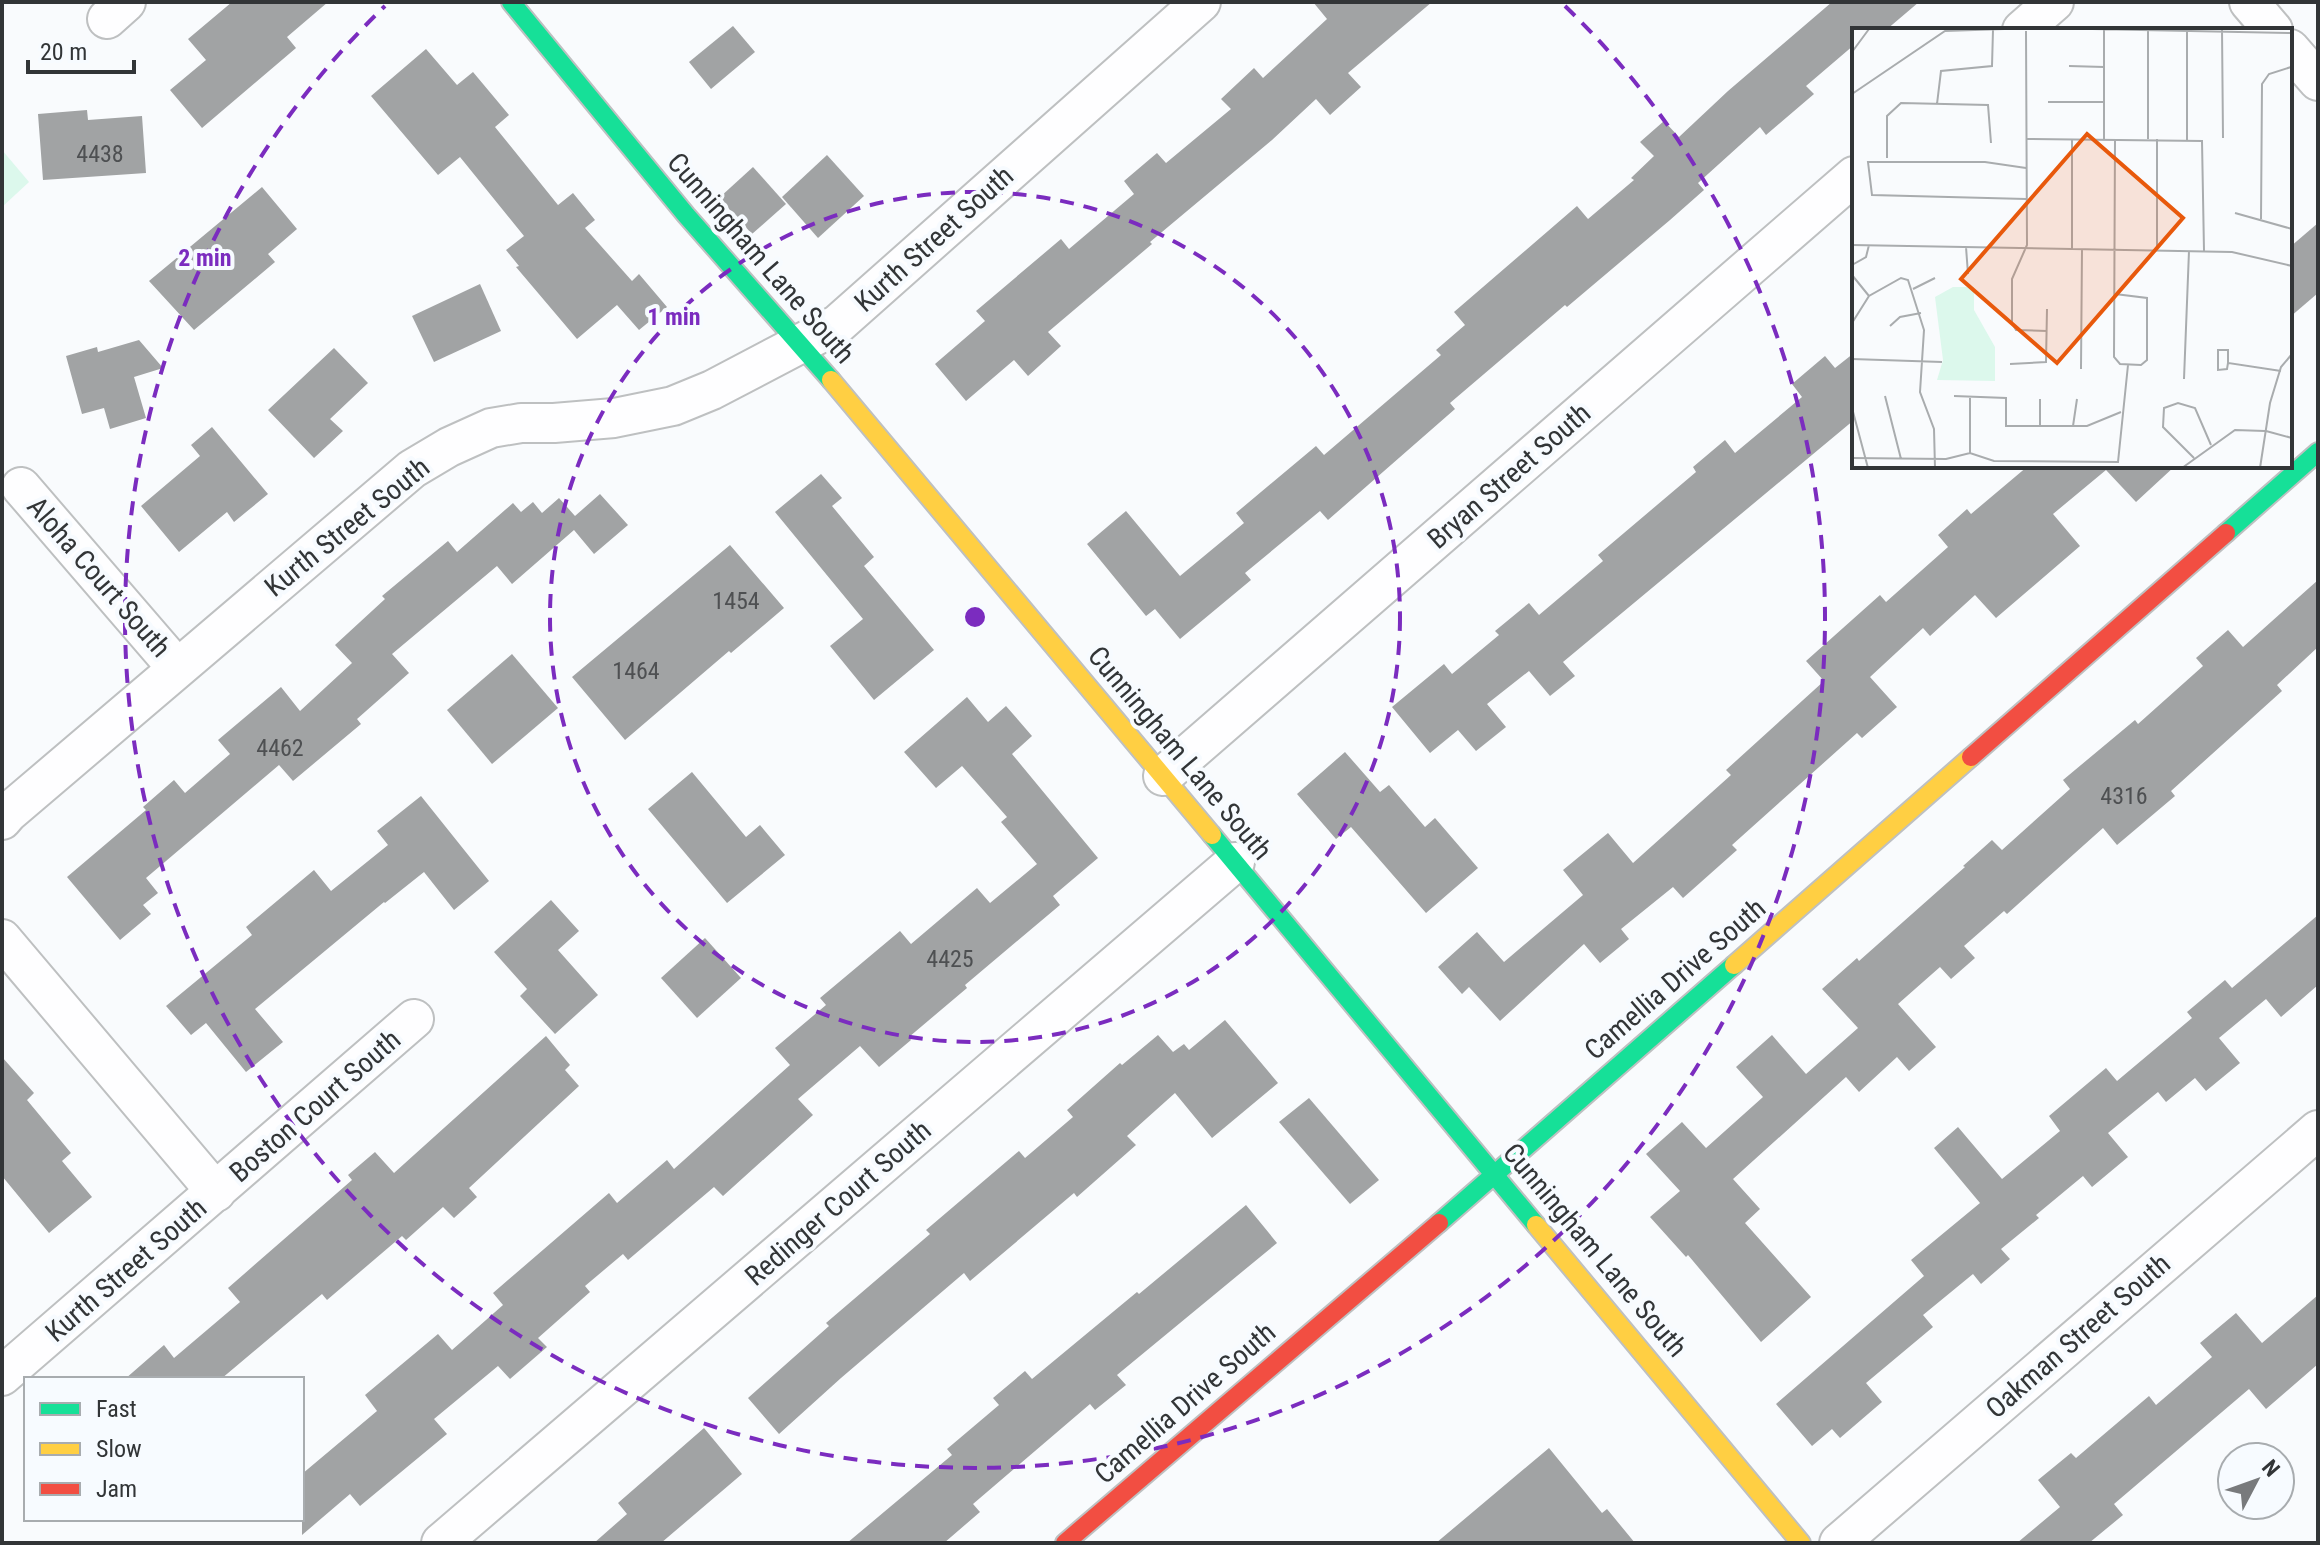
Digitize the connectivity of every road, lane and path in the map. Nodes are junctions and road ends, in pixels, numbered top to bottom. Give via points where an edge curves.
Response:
1 (511, 2) edge
2 (1201, 2) edge
3 (2054, 2) edge
4 (2249, 2) edge
5 (2024, 28) edge
6 (2271, 28) edge
7 (2292, 51) edge
8 (2318, 81) edge
9 (1852, 178) edge
10 (799, 344) junction
11 (2318, 452) edge
12 (21, 487) dead end
13 (177, 668) junction
14 (1163, 776) junction
15 (2, 820) edge
16 (1235, 862) junction
17 (2, 939) edge
18 (414, 1019) dead end
19 (2318, 1130) edge
20 (1496, 1174) junction
21 (216, 1192) junction
22 (2, 1376) edge
23 (1083, 1537) edge
24 (441, 1543) edge
25 (1801, 1543) edge
26 (1839, 1543) edge

1 - 10 street, Cunningham Lane South
2 - 10 street, Kurth Street South via 838,324
3 - 5 street
4 - 6 street
7 - 8 street
9 - 14 street, Bryan Street South
10 - 13 street, Kurth Street South via 673,406 614,418 491,428 449,447 412,469
10 - 14 street, Cunningham Lane South
11 - 20 street, Camellia Drive South
12 - 13 street, Aloha Court South
13 - 15 street, Kurth Street South
14 - 16 street, Cunningham Lane South
16 - 20 street, Cunningham Lane South
16 - 24 street, Redinger Court South
17 - 21 street, Kurth Street South
18 - 21 street, Boston Court South
19 - 26 street, Oakman Street South
20 - 23 street, Camellia Drive South
20 - 25 street, Cunningham Lane South
21 - 22 street, Kurth Street South

